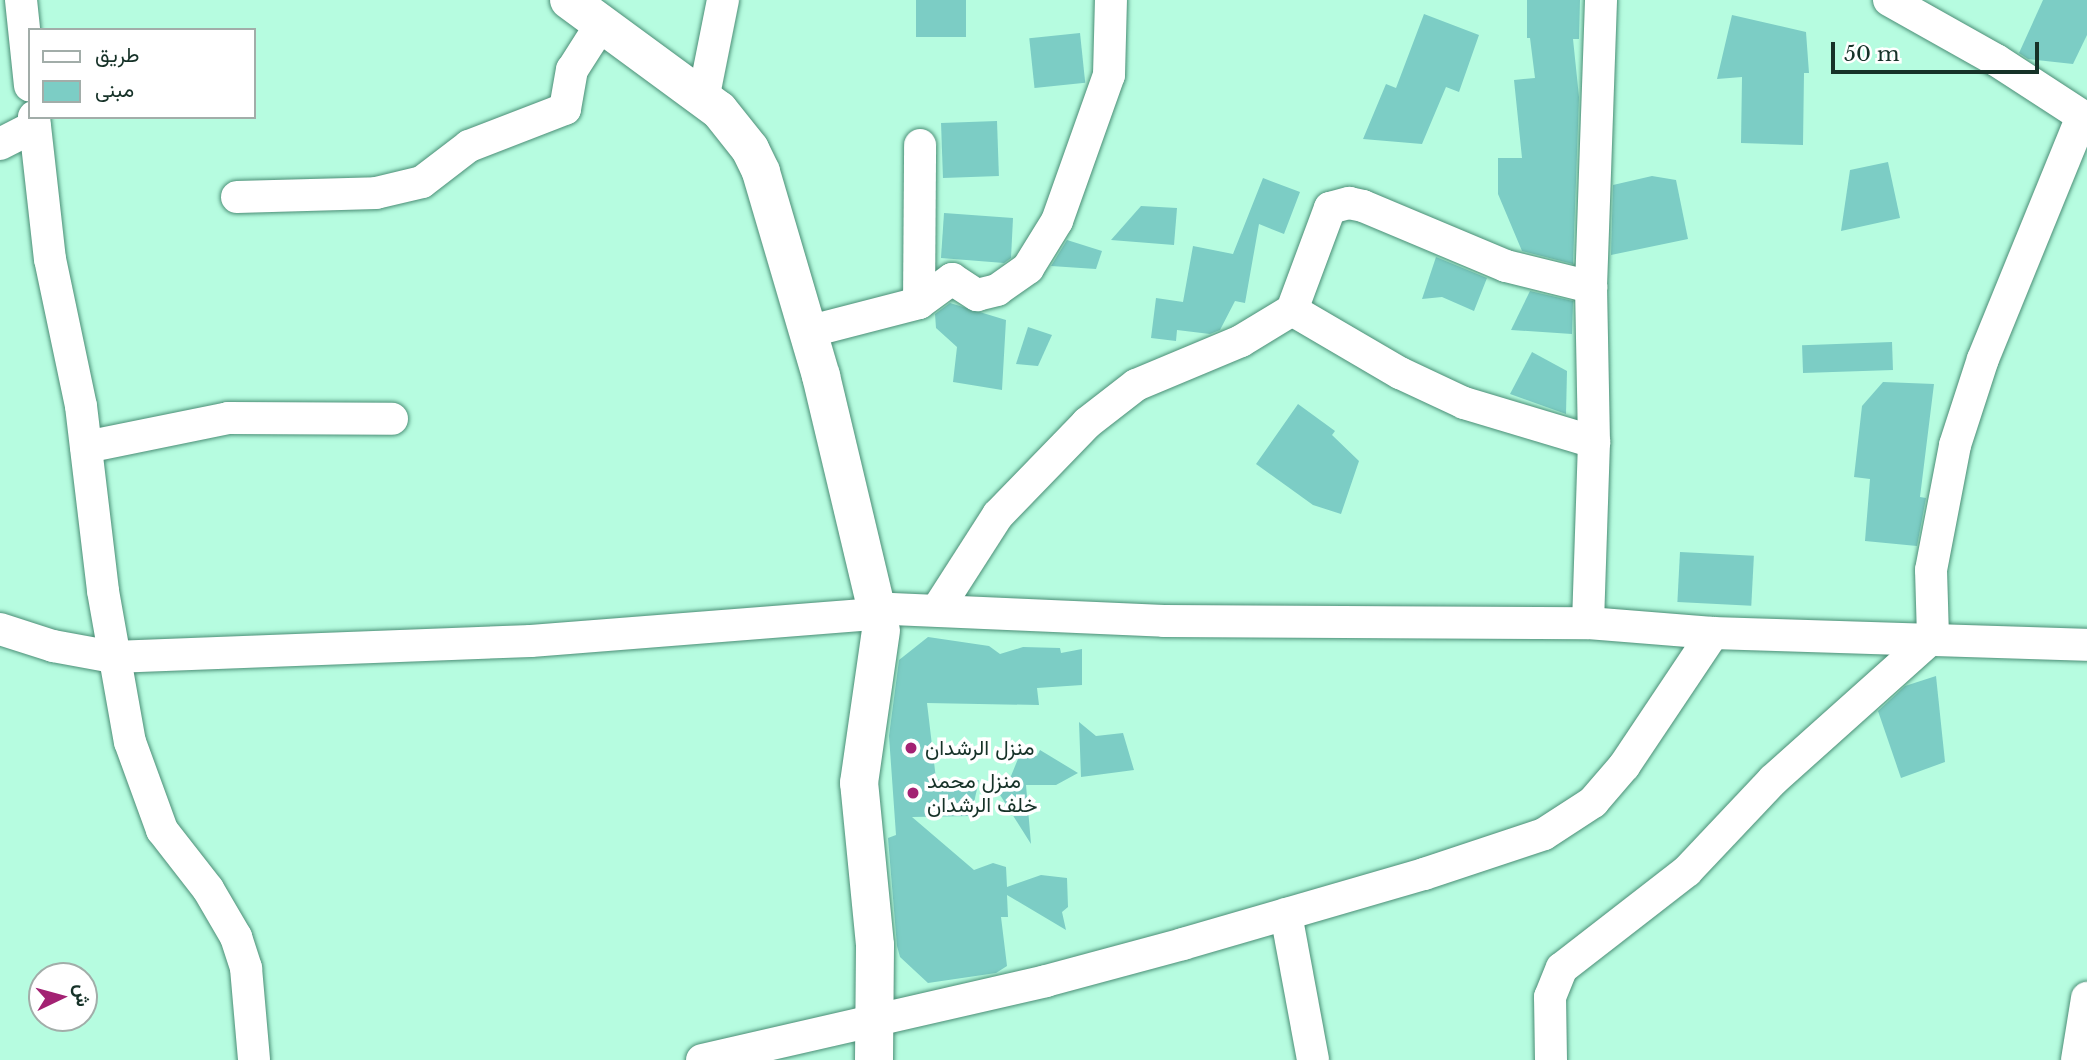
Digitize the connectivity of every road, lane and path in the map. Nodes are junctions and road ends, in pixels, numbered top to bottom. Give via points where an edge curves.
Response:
1 (21, 0) edge
2 (569, 0) edge
3 (723, 0) edge
4 (1111, 0) edge
5 (1601, 0) edge
6 (1889, 0) edge
7 (600, 26) junction
8 (28, 67) edge
9 (704, 100) junction
10 (2084, 118) edge
11 (35, 122) edge
12 (0, 144) edge
13 (920, 145) dead end
14 (237, 197) dead end
15 (1591, 287) junction
16 (919, 303) junction
17 (1292, 310) junction
18 (807, 332) junction
19 (392, 419) dead end
20 (1594, 442) junction
21 (86, 447) junction
22 (937, 610) junction
23 (877, 613) junction
24 (1588, 623) junction
25 (0, 629) edge
26 (1713, 633) junction
27 (1933, 637) junction
28 (2086, 640) edge
29 (113, 657) junction
30 (1286, 914) junction
31 (2087, 998) edge
32 (874, 1020) junction
33 (254, 1060) edge
34 (702, 1060) edge
35 (874, 1060) edge
36 (1313, 1060) edge
37 (1551, 1060) edge
38 (2077, 1060) edge

1 - 8 street
2 - 7 street
3 - 9 street
4 - 16 street via 1109,75 1057,221 1028,268 1007,286 977,295 952,279
5 - 15 street
6 - 10 street via 1996,60
7 - 9 street
7 - 14 street via 572,70 565,109 469,146 422,182 376,193
9 - 18 street via 737,130 761,172
10 - 27 street via 1983,359 1955,445 1931,570
11 - 12 street
11 - 21 street via 50,259
13 - 16 street
15 - 17 street via 1506,266 1349,203 1329,208
15 - 20 street
16 - 18 street
17 - 20 street via 1400,373 1464,403
17 - 22 street via 1241,341 1136,385 1087,423 998,515
18 - 23 street via 833,418
19 - 21 street via 228,418
20 - 24 street
21 - 29 street
22 - 23 street
22 - 24 street via 1164,621
23 - 29 street via 506,643
23 - 32 street via 859,762 875,945
24 - 26 street
25 - 29 street via 53,646
26 - 27 street
26 - 30 street via 1624,766 1565,824 1424,874
27 - 28 street
27 - 37 street via 1773,780 1687,871 1562,968 1550,998
29 - 33 street via 130,742 152,808 236,937 246,968
30 - 32 street via 1046,981
30 - 36 street
31 - 38 street
32 - 34 street
32 - 35 street

